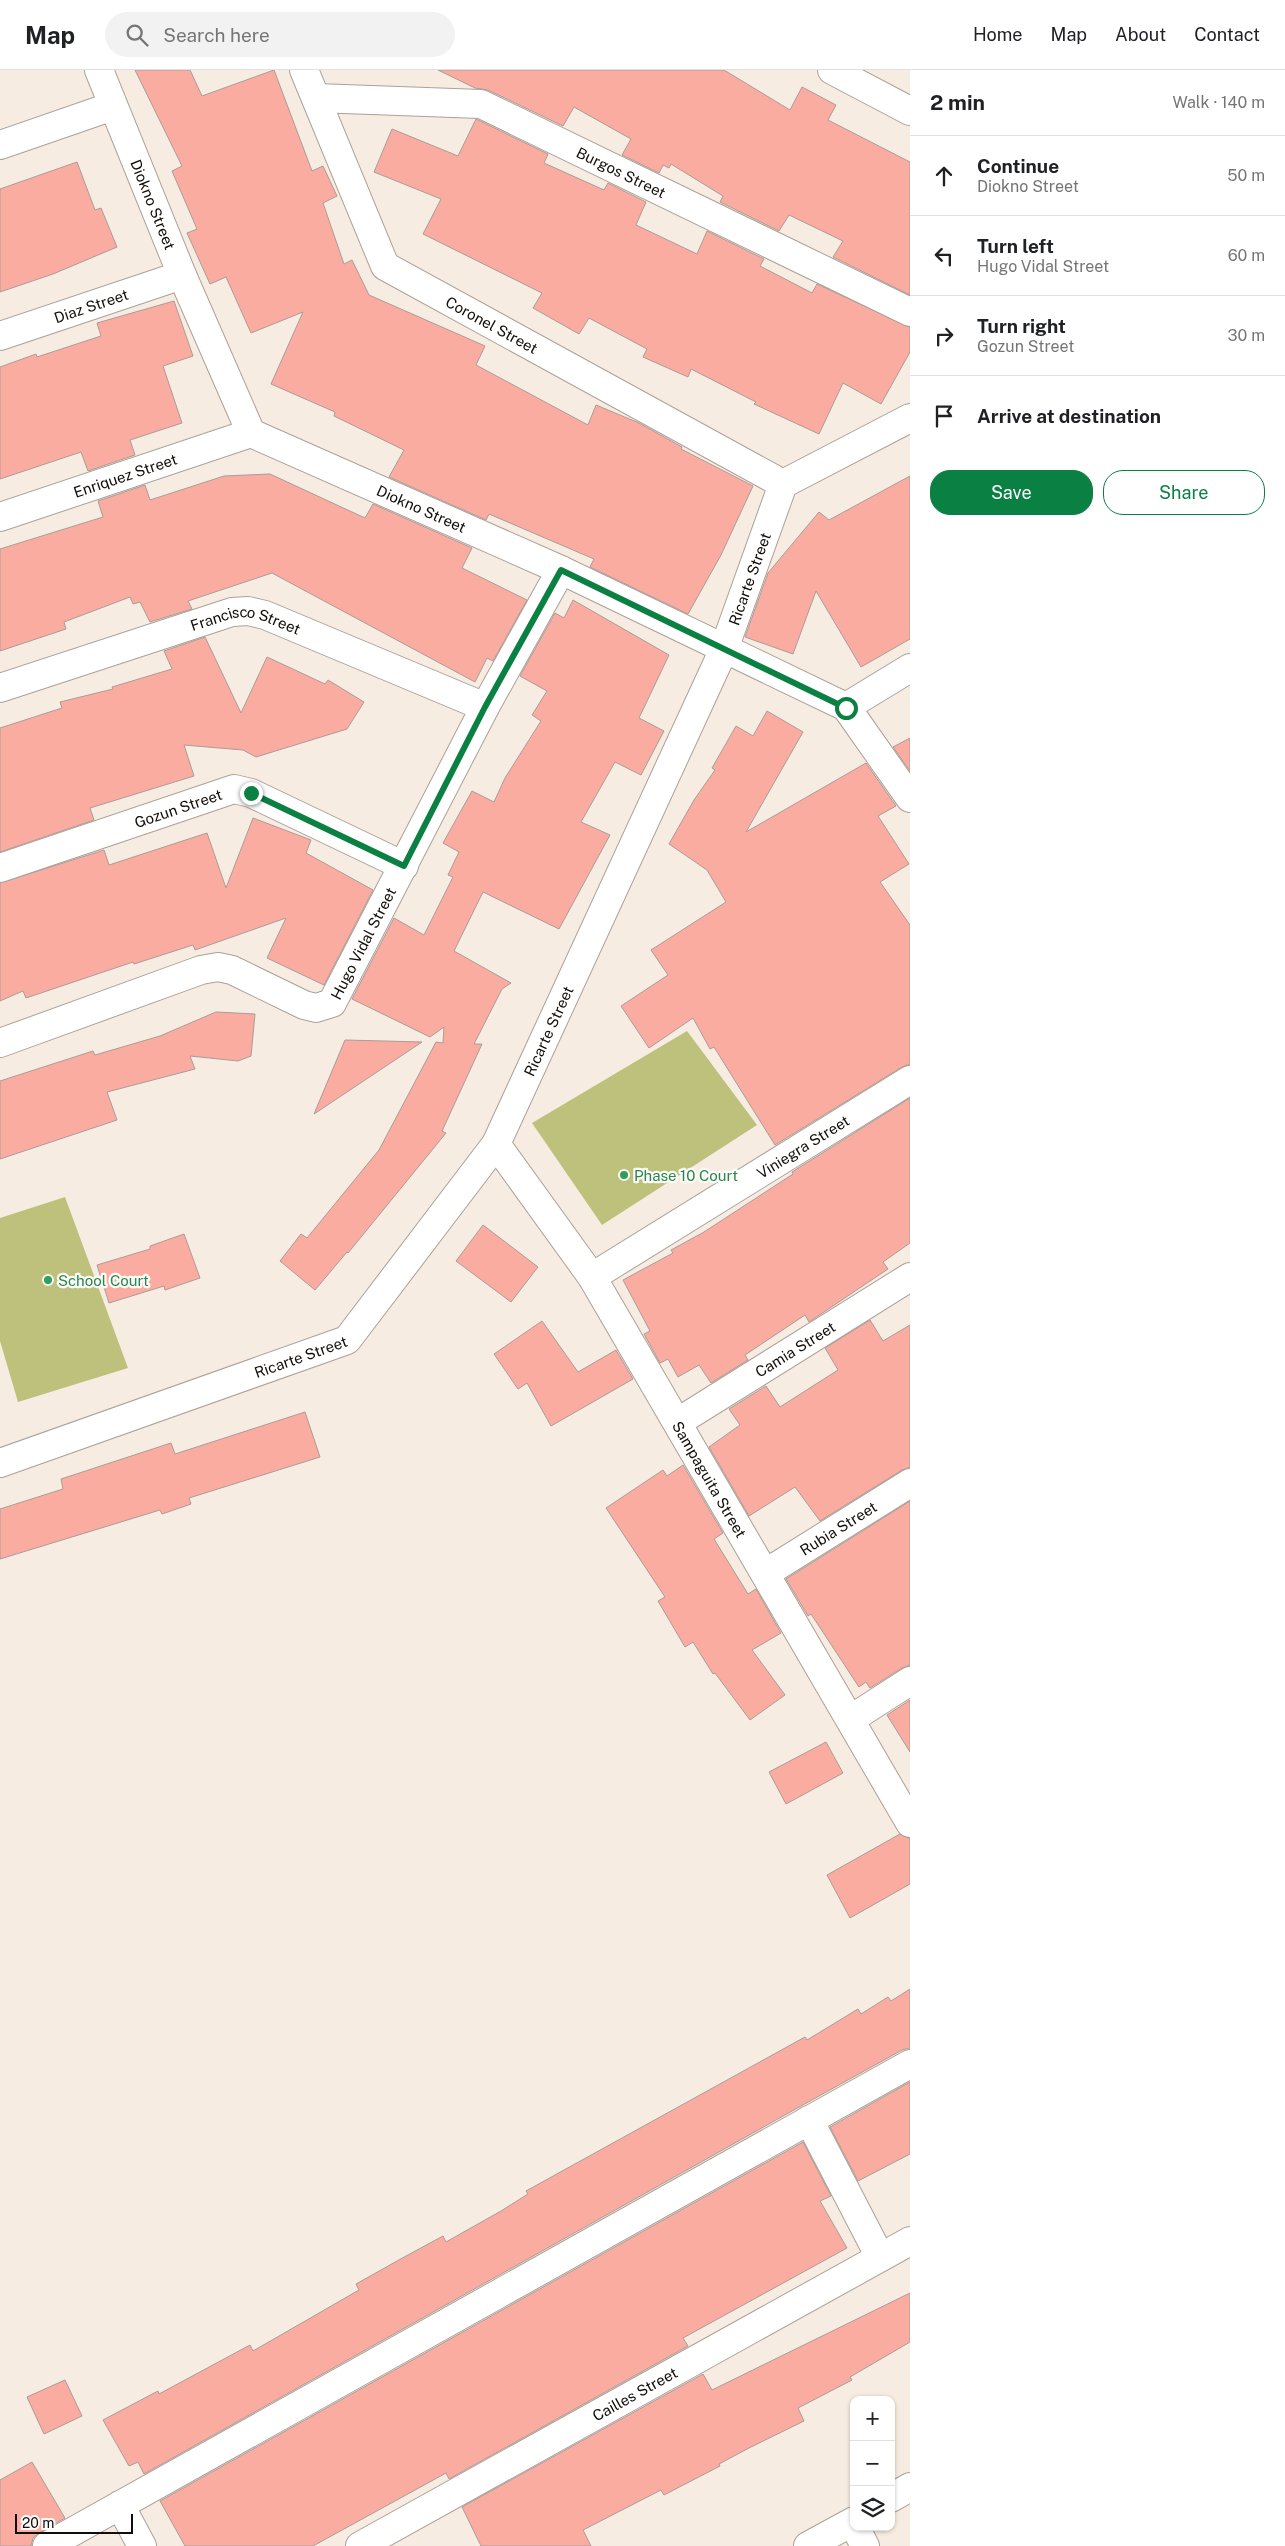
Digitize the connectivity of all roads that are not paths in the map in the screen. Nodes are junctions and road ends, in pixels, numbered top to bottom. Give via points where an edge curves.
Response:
1 (99, 70) edge
2 (304, 70) edge
3 (832, 70) edge
4 (316, 98) junction
5 (113, 106) junction
6 (910, 111) edge
7 (0, 145) edge
8 (182, 275) junction
9 (910, 312) edge
10 (0, 336) edge
11 (910, 418) edge
12 (251, 433) junction
13 (783, 484) junction
14 (0, 517) edge
15 (561, 570) junction
16 (724, 649) junction
17 (910, 668) edge
18 (0, 688) edge
19 (485, 707) junction
20 (846, 708) junction
21 (910, 798) edge
22 (404, 866) junction
23 (0, 868) edge
24 (0, 1043) edge
25 (910, 1080) edge
26 (496, 1144) junction
27 (592, 1277) junction
28 (910, 1277) edge
29 (678, 1422) junction
30 (1, 1458) edge
31 (910, 1483) edge
32 (766, 1572) junction
33 (910, 1681) edge
34 (851, 1718) junction
35 (910, 1823) edge
36 (910, 2064) edge
37 (809, 2120) junction
38 (910, 2240) edge
39 (880, 2257) junction
40 (910, 2487) edge
41 (895, 2496) edge
42 (120, 2505) junction
43 (850, 2526) edge
44 (858, 2531) edge
45 (47, 2546) edge
46 (142, 2546) edge
47 (360, 2546) edge
48 (808, 2546) edge
49 (866, 2546) edge

1 - 5 street, Diokno Street
2 - 4 street, Coronel Street
3 - 6 street
4 - 9 street, Burgos Street via 481,104
4 - 13 street, Coronel Street via 386,266
5 - 7 street
5 - 8 street, Diokno Street
8 - 10 street, Diaz Street
8 - 12 street, Diokno Street
11 - 13 street
12 - 14 street, Enriquez Street
12 - 15 street, Diokno Street
13 - 16 street, Ricarte Street
15 - 16 street, Diokno Street
15 - 19 street, Hugo Vidal Street
16 - 20 street, Diokno Street
16 - 26 street, Ricarte Street
17 - 20 street
18 - 19 street, Francisco Street via 232,612 248,611 265,615
19 - 22 street, Hugo Vidal Street
20 - 21 street, Diokno Street
22 - 23 street, Gozun Street via 251,793 234,789
22 - 24 street, Hugo Vidal Street via 332,1003 316,1008 304,1005 232,970 218,967 201,970
25 - 27 street, Viniegra Street
26 - 27 street, Sampaguita Street
26 - 30 street, Ricarte Street via 348,1340
27 - 29 street, Sampaguita Street
28 - 29 street, Camia Street
29 - 32 street, Sampaguita Street
31 - 32 street, Rubia Street
32 - 34 street, Sampaguita Street
33 - 34 street
34 - 35 street, Sampaguita Street
36 - 37 street
37 - 39 street
37 - 42 street
38 - 39 street, Cailles Street
39 - 47 street, Cailles Street
40 - 41 street
42 - 45 street
42 - 46 street
43 - 48 street
44 - 49 street

